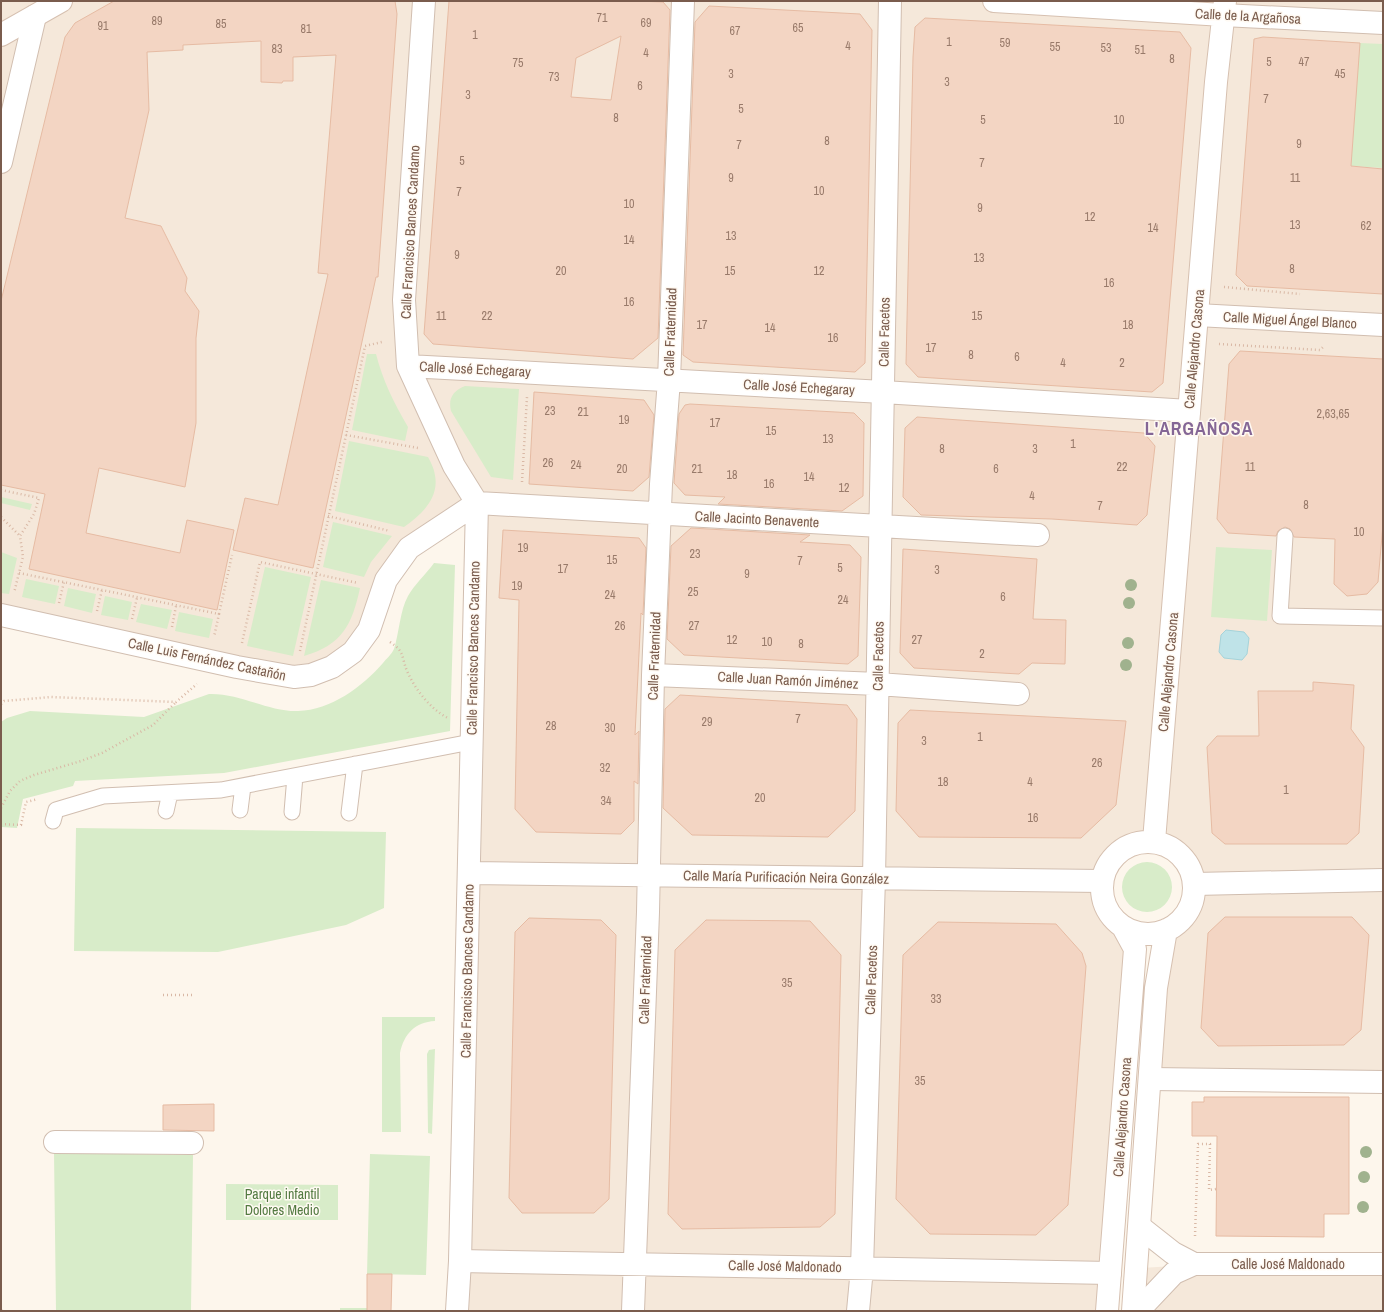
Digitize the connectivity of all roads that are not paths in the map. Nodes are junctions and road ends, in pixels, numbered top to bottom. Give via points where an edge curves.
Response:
1 (61, 1) edge
2 (424, 1) edge
3 (683, 1) edge
4 (890, 1) edge
5 (994, 1) edge
6 (1224, 8) edge
7 (35, 16) junction
8 (1383, 23) edge
9 (1, 35) edge
10 (1, 162) edge
11 (1197, 315) junction
12 (1383, 325) edge
13 (408, 366) junction
14 (668, 380) junction
15 (883, 392) junction
16 (1189, 412) junction
17 (477, 503) junction
18 (660, 513) junction
19 (880, 526) junction
20 (1038, 535) dead end
21 (1285, 536) dead end
22 (5, 616) edge
23 (1383, 618) edge
24 (653, 674) junction
25 (878, 684) junction
26 (1018, 694) dead end
27 (471, 733) junction
28 (355, 764) junction
29 (295, 776) junction
30 (243, 786) junction
31 (170, 793) junction
32 (240, 810) dead end
33 (166, 811) dead end
34 (292, 812) dead end
35 (349, 813) dead end
36 (53, 821) dead end
37 (1154, 841) junction
38 (469, 873) junction
39 (648, 875) junction
40 (874, 878) junction
41 (1383, 880) edge
42 (1102, 881) junction
43 (1195, 884) junction
44 (1123, 927) junction
45 (1166, 930) junction
46 (1150, 1079) junction
47 (1383, 1082) edge
48 (55, 1142) dead end
49 (192, 1143) dead end
50 (1140, 1227) junction
51 (460, 1261) junction
52 (633, 1263) junction
53 (1194, 1264) junction
54 (1383, 1264) edge
55 (862, 1268) junction
56 (1110, 1273) junction
57 (457, 1311) edge
58 (633, 1311) edge
59 (858, 1311) edge
60 (1107, 1311) edge
61 (1134, 1311) edge
62 (1138, 1311) edge

1 - 7 street
2 - 13 street, Calle Francisco Bances Candamo via 404,300
3 - 14 street, Calle Fraternidad
4 - 15 street, Calle Facetos
5 - 6 street, Calle de la Argañosa
6 - 8 street, Calle de la Argañosa
6 - 11 street, Calle Alejandro Casona
7 - 9 street
7 - 10 street
11 - 12 street, Calle Miguel Ángel Blanco
11 - 16 street, Calle Alejandro Casona
13 - 14 street, Calle José Echegaray
13 - 17 street, Calle Francisco Bances Candamo via 449,454
14 - 15 street, Calle José Echegaray
14 - 18 street, Calle Fraternidad
15 - 16 street, Calle José Echegaray
15 - 19 street, Calle Facetos
16 - 37 street, Calle Alejandro Casona
17 - 18 street, Calle Jacinto Benavente
17 - 22 street, Calle Luis Fernández Castañón via 409,548 386,580 369,630 353,652 332,667 311,675 294,677 223,664
17 - 27 street, Calle Francisco Bances Candamo
18 - 19 street, Calle Jacinto Benavente
18 - 24 street, Calle Fraternidad
19 - 20 street, Calle Jacinto Benavente
19 - 25 street, Calle Facetos
21 - 23 lane via 1280,616
24 - 25 street, Calle Juan Ramón Jiménez
24 - 39 street, Calle Fraternidad
25 - 26 street, Calle Juan Ramón Jiménez
25 - 40 street, Calle Facetos
27 - 28 lane
27 - 38 street, Calle Francisco Bances Candamo
28 - 29 lane
28 - 35 lane
29 - 30 lane
29 - 34 lane
30 - 31 lane
30 - 32 lane
31 - 33 lane
31 - 36 lane via 103,796 56,810
37 - 42 street via 1131,844 1111,860
37 - 43 street via 1172,847 1188,862
38 - 39 street, Calle María Purificación Neira González
38 - 51 street, Calle Francisco Bances Candamo
39 - 40 street, Calle María Purificación Neira González
39 - 52 street, Calle Fraternidad
40 - 42 street, Calle María Purificación Neira González
40 - 55 street, Calle Facetos
41 - 43 street
42 - 44 street via 1104,900 1111,916
43 - 45 street via 1191,907 1180,922
44 - 45 street via 1146,934
44 - 56 street, Calle Alejandro Casona via 1135,948
45 - 46 street, Calle Alejandro Casona via 1156,988
46 - 47 street
46 - 50 street, Calle Alejandro Casona
48 - 49 street
50 - 53 street, Calle José Maldonado via 1173,1253
50 - 61 street, Calle Alejandro Casona
51 - 52 street, Calle José Maldonado
51 - 57 street, Calle Francisco Bances Candamo
52 - 55 street, Calle José Maldonado
52 - 58 street, Calle Fraternidad
53 - 54 street, Calle José Maldonado
53 - 62 street, Calle José Maldonado via 1174,1273
55 - 56 street, Calle José Maldonado
55 - 59 street, Calle Facetos
56 - 60 street, Calle Alejandro Casona

